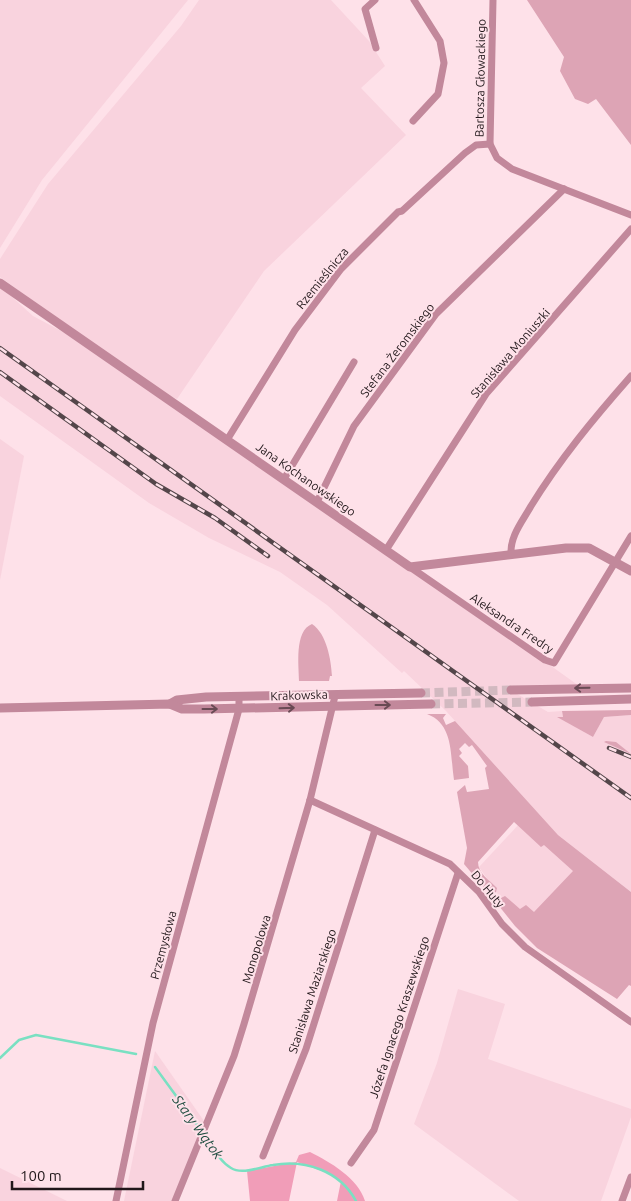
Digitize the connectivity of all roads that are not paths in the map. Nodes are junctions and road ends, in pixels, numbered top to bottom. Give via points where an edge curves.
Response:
1 (374, 0) edge
2 (414, 0) edge
3 (492, 0) edge
4 (376, 48) dead end
5 (413, 121) dead end
6 (490, 144) junction
7 (564, 190) junction
8 (631, 216) edge
9 (631, 229) edge
10 (0, 283) edge
11 (354, 362) dead end
12 (631, 376) edge
13 (227, 440) junction
14 (284, 479) junction
15 (317, 502) junction
16 (631, 536) edge
17 (386, 550) junction
18 (511, 554) junction
19 (614, 561) junction
20 (410, 566) junction
21 (631, 571) edge
22 (631, 688) edge
23 (511, 690) tunnel mouth
24 (421, 693) tunnel mouth
25 (239, 696) junction
26 (336, 696) junction
27 (631, 699) edge
28 (532, 702) tunnel mouth
29 (170, 704) junction
30 (431, 704) tunnel mouth
31 (334, 706) junction
32 (0, 708) edge
33 (239, 709) junction
34 (310, 800) junction
35 (375, 830) junction
36 (458, 873) junction
37 (631, 1022) edge
38 (263, 1156) dead end
39 (351, 1164) dead end
40 (631, 1177) edge
41 (116, 1201) edge
42 (175, 1201) edge
43 (622, 1201) edge

1 - 4 street via 365,9
2 - 5 street via 440,42 444,63 438,94
3 - 6 street, Bartosza Głowackiego
6 - 7 street, Bartosza Głowackiego via 497,158 505,164
6 - 13 street, Rzemieślnicza via 476,145 465,153 398,212 341,269 296,330
7 - 8 street, Bartosza Głowackiego
7 - 15 street, Stefana Żeromskiego via 436,314 354,426
9 - 17 street, Stanisława Moniuszki via 486,394
10 - 13 street, Jana Kochanowskiego
11 - 14 street
12 - 18 street via 580,434 546,482 511,540
13 - 14 street, Jana Kochanowskiego
14 - 15 street, Jana Kochanowskiego
15 - 17 street, Jana Kochanowskiego
16 - 19 street, Aleksandra Fredry
17 - 20 street, Jana Kochanowskiego
18 - 19 street via 589,548
18 - 20 street
19 - 20 street, Aleksandra Fredry via 552,663
19 - 21 street
22 -> 23 street
24 - 26 street, Krakowska
25 - 26 street, Krakowska
25 - 29 street, Krakowska via 177,700
25 - 33 street, Przemysłowa
26 - 31 street, Monopolowa
27 - 28 street
29 - 32 street, Krakowska
29 -> 33 street, Krakowska via 182,709
31 -> 30 street, Krakowska
33 -> 31 street, Krakowska
31 - 34 street, Monopolowa
33 - 41 street, Przemysłowa via 153,1023
34 - 35 street, Do Huty
34 - 42 street, Monopolowa via 234,1056
35 - 36 street, Do Huty via 436,856
35 - 38 street, Stanisława Maziarskiego via 306,1049
36 - 37 street, Do Huty via 525,947
36 - 39 street, Józefa Ignacego Kraszewskiego via 374,1130
40 - 43 street

